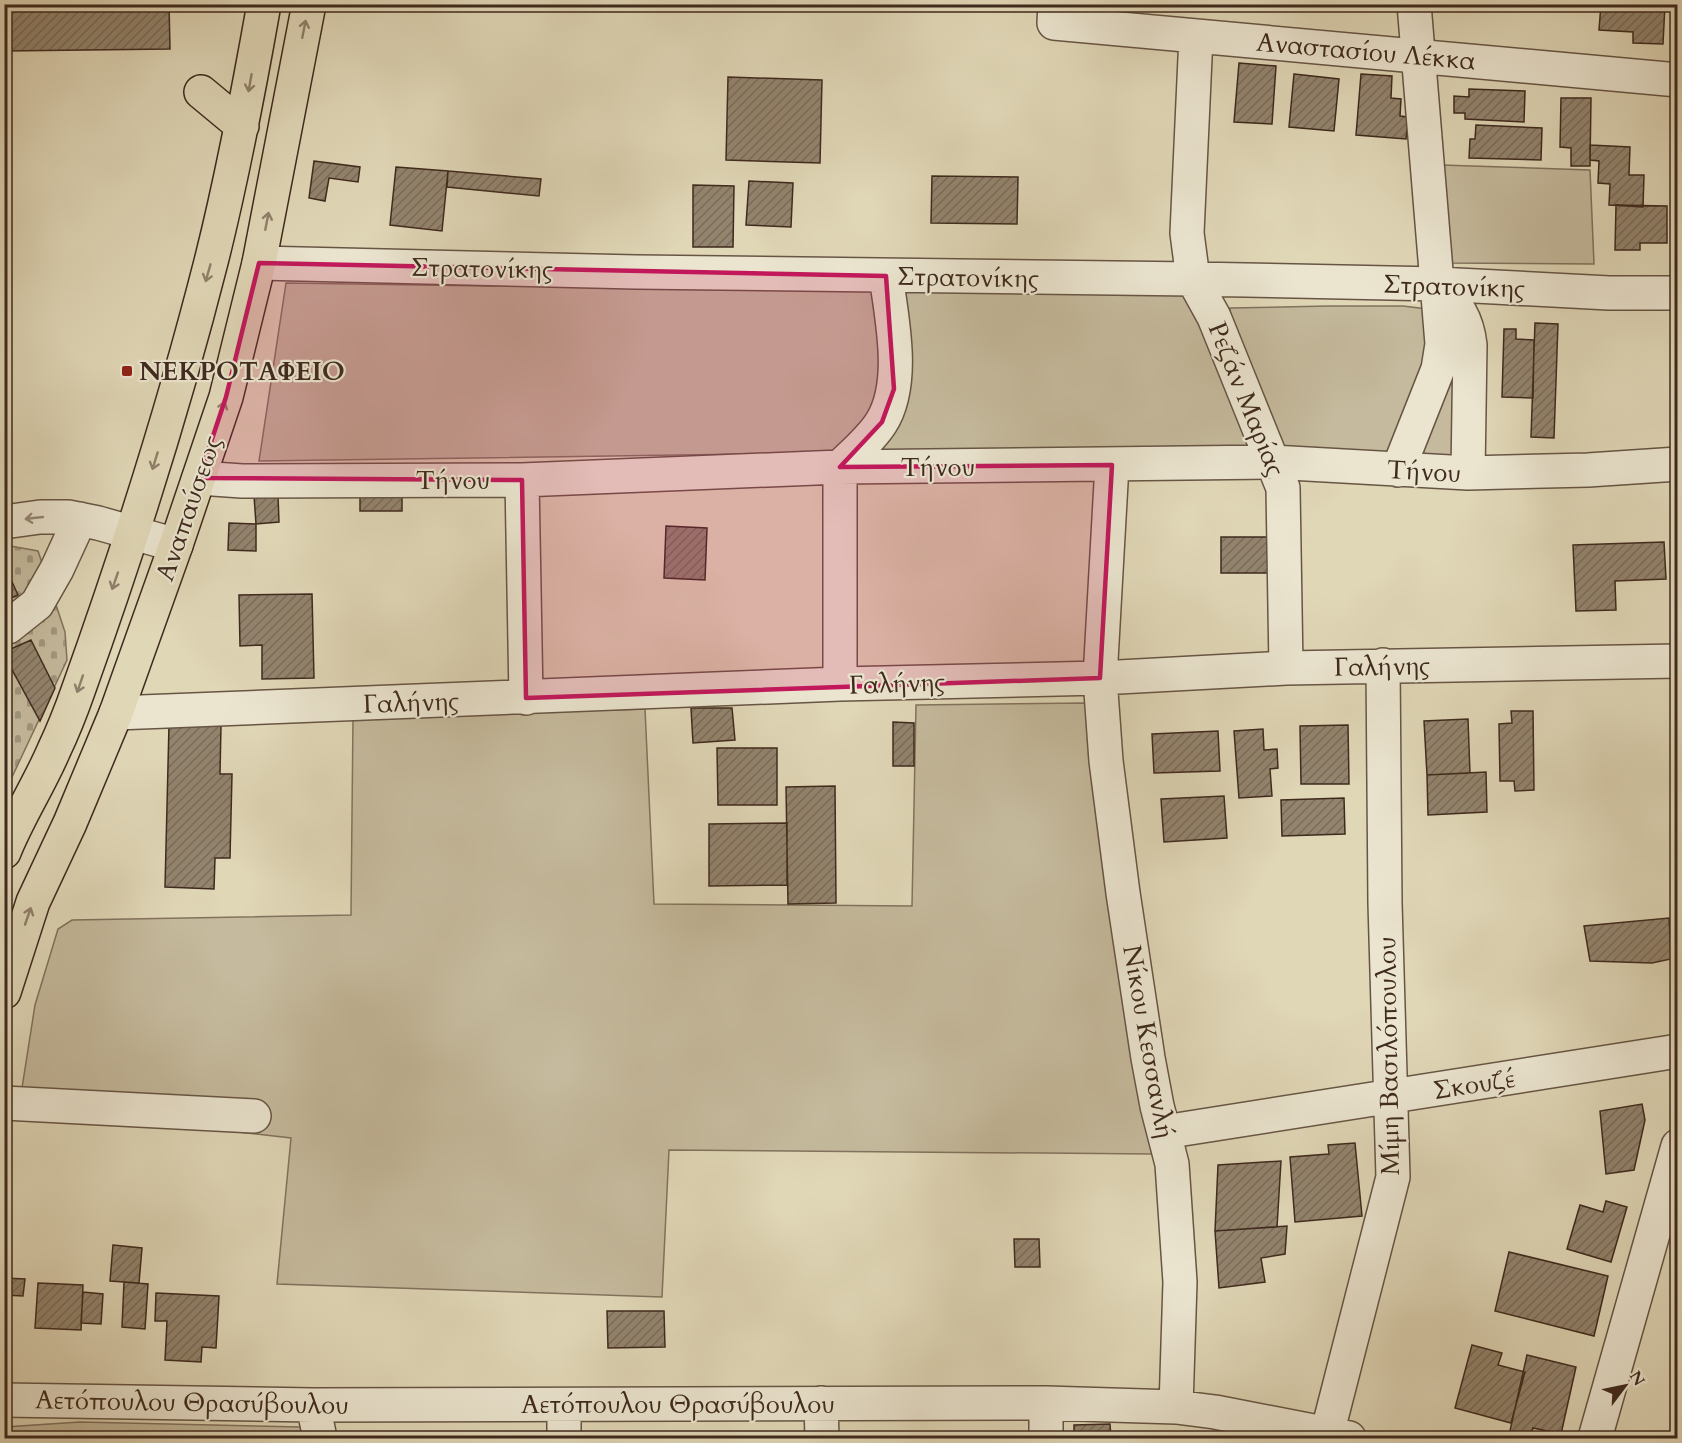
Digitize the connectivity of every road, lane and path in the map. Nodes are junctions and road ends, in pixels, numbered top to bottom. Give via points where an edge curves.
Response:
1 (264, 4) edge
2 (309, 4) edge
3 (1414, 4) edge
4 (1054, 14) edge
5 (1196, 36) junction
6 (1419, 56) junction
7 (1677, 80) edge
8 (201, 92) dead end
9 (242, 126) junction
10 (259, 263) junction
11 (886, 276) junction
12 (1193, 279) junction
13 (1438, 284) junction
14 (1677, 293) edge
15 (1272, 462) junction
16 (1677, 464) edge
17 (1112, 465) junction
18 (840, 467) junction
19 (1398, 470) junction
20 (1468, 473) junction
21 (199, 478) junction
22 (522, 480) junction
23 (80, 519) junction
24 (4, 522) edge
25 (132, 534) junction
26 (176, 545) junction
27 (8, 627) dead end
28 (1677, 661) edge
29 (1383, 665) junction
30 (1286, 668) junction
31 (1100, 678) junction
32 (840, 684) junction
33 (526, 698) junction
34 (116, 713) junction
35 (4, 852) edge
36 (4, 992) edge
37 (1677, 1051) edge
38 (1392, 1096) junction
39 (4, 1103) edge
40 (254, 1116) dead end
41 (1164, 1132) junction
42 (1677, 1146) edge
43 (4, 1400) edge
44 (821, 1403) junction
45 (1046, 1403) junction
46 (314, 1404) junction
47 (564, 1405) junction
48 (1176, 1407) junction
49 (1334, 1437) edge
50 (320, 1438) edge
51 (564, 1438) edge
52 (822, 1438) edge
53 (1046, 1438) edge
54 (1595, 1438) edge

1 -> 9 main road, Αναπαύσεως
10 -> 2 main road, Αναπαύσεως
3 - 6 street
4 - 5 street, Αναστασίου Λέκκα
5 - 6 street, Αναστασίου Λέκκα
5 - 12 street via 1187,233
6 - 7 street, Αναστασίου Λέκκα
6 - 13 street
8 - 9 main road
9 -> 25 main road, Αναπαύσεως via 212,258
10 - 11 street, Στρατονίκης
21 -> 10 main road, Αναπαύσεως via 226,397
11 - 12 street, Στρατονίκης
11 - 18 street via 894,389 882,422
12 - 13 street, Στρατονίκης
12 - 15 street, Ρεζάν Μαρίας via 1214,317
13 - 14 street, Στρατονίκης
13 - 19 street via 1442,355
13 - 20 street via 1462,313 1468,329
15 - 17 street, Τήνου
15 - 19 street, Τήνου
15 - 30 street, Ρεζάν Μαρίας via 1283,488
16 - 20 street, Τήνου
17 - 18 street, Τήνου
17 - 31 street, Νίκου Κεσσανλή
18 - 22 street, Τήνου
18 - 32 street
19 - 20 street, Τήνου
21 - 22 street, Τήνου
21 - 26 main road, Αναπαύσεως
22 - 33 street
23 -> 24 street via 40,517
23 - 25 street
23 - 27 street via 37,604
25 - 26 street
25 -> 35 main road, Αναπαύσεως via 61,735
26 - 34 main road, Αναπαύσεως
28 - 29 street, Γαλήνης
29 - 30 street, Γαλήνης
29 - 38 street, Μίμη Βασιλόπουλου
30 - 31 street, Γαλήνης
31 - 32 street, Γαλήνης
31 - 41 street, Νίκου Κεσσανλή via 1123,893 1148,1058
32 - 33 street, Γαλήνης
33 - 34 street, Γαλήνης
36 -> 34 main road, Αναπαύσεως via 33,902
37 - 38 street, Σκουζέ
38 - 41 street, Σκουζέ
38 - 49 street, Μίμη Βασιλόπουλου via 1393,1178
39 - 40 street
41 - 48 street, Νίκου Κεσσανλή via 1172,1164 1180,1282
42 - 54 street
43 - 46 street, Αετόπουλου Θρασύβουλου
44 - 45 street, Αετόπουλου Θρασύβουλου
44 - 47 street, Αετόπουλου Θρασύβουλου
44 - 52 street
45 - 48 street, Αετόπουλου Θρασύβουλου
45 - 53 street
46 - 47 street, Αετόπουλου Θρασύβουλου
46 - 50 street
47 - 51 street
48 - 49 street, Αετόπουλου Θρασύβουλου

